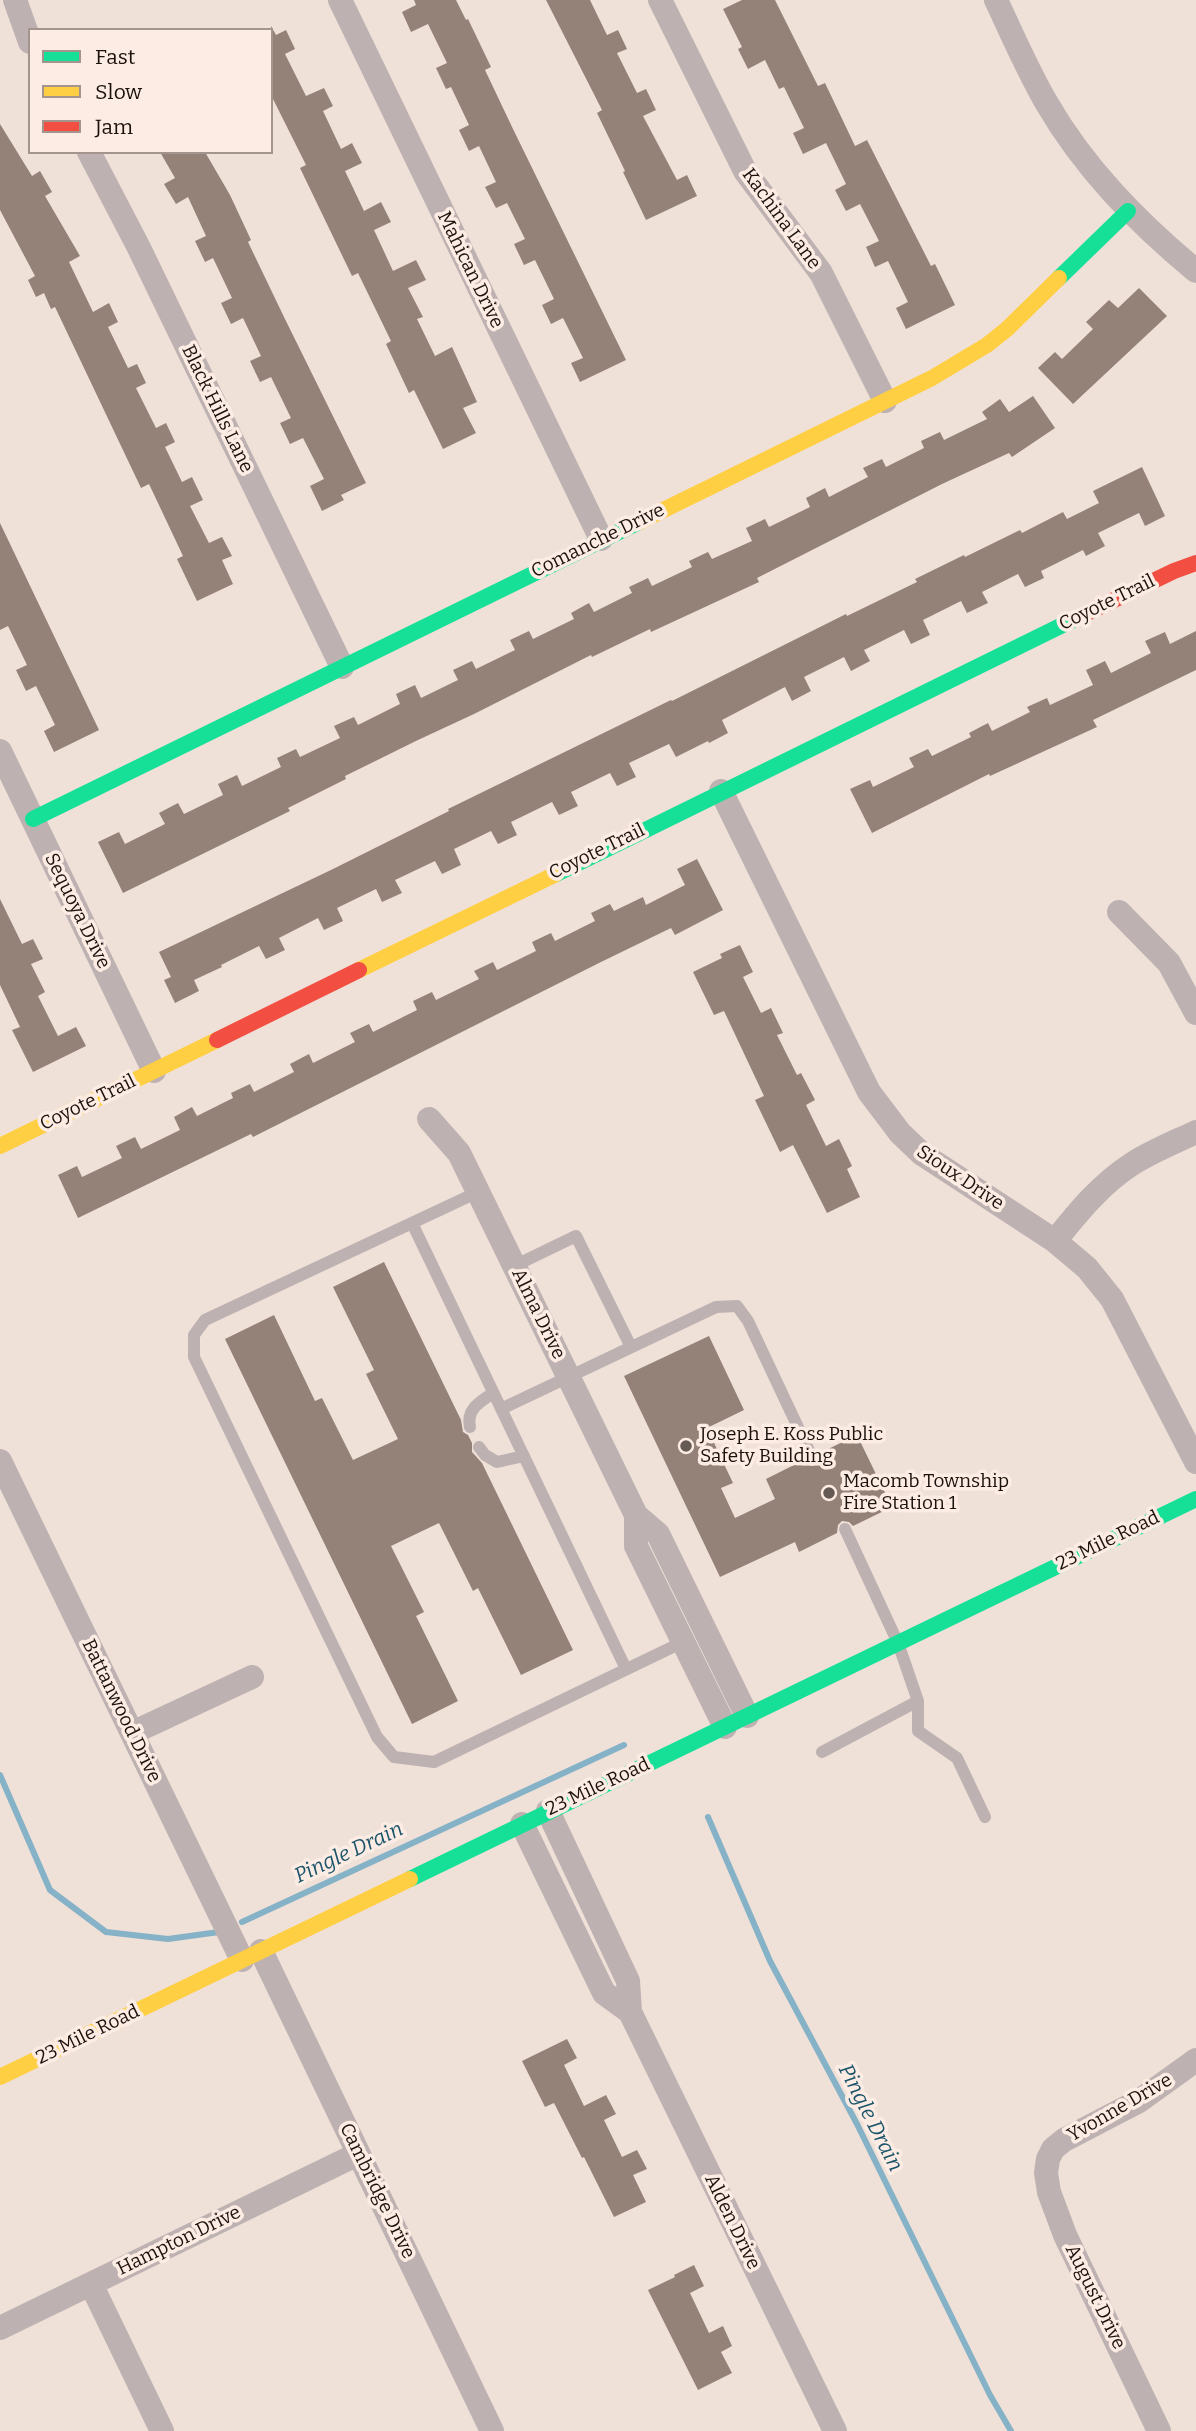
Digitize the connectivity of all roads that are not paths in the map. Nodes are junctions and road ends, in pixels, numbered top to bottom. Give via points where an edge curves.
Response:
1 (15, 0) edge
2 (340, 0) edge
3 (660, 0) edge
4 (996, 0) edge
5 (28, 36) edge
6 (90, 154) edge
7 (1128, 211) junction
8 (1196, 271) edge
9 (885, 401) junction
10 (601, 540) junction
11 (1196, 563) edge
12 (342, 667) junction
13 (0, 751) edge
14 (721, 791) junction
15 (33, 819) junction
16 (1119, 912) dead end
17 (1196, 1013) edge
18 (154, 1071) junction
19 (429, 1119) dead end
20 (1196, 1132) edge
21 (0, 1146) edge
22 (478, 1192) junction
23 (412, 1223) junction
24 (1055, 1241) junction
25 (514, 1266) junction
26 (631, 1347) junction
27 (569, 1378) junction
28 (494, 1393) junction
29 (501, 1409) junction
30 (470, 1427) dead end
31 (479, 1447) dead end
32 (524, 1456) junction
33 (812, 1457) dead end
34 (0, 1461) edge
35 (1196, 1462) edge
36 (1196, 1499) edge
37 (636, 1515) junction
38 (845, 1530) dead end
39 (700, 1620) junction
40 (680, 1636) junction
41 (898, 1643) junction
42 (626, 1669) junction
43 (252, 1677) dead end
44 (918, 1701) junction
45 (736, 1721) junction
46 (132, 1733) junction
47 (822, 1752) dead end
48 (548, 1811) junction
49 (985, 1816) dead end
50 (522, 1824) junction
51 (251, 1956) junction
52 (630, 2011) junction
53 (1196, 2060) edge
54 (0, 2077) edge
55 (358, 2154) junction
56 (1048, 2159) joint
57 (91, 2284) junction
58 (0, 2328) edge
59 (162, 2431) edge
60 (492, 2431) edge
61 (835, 2431) edge
62 (1159, 2431) edge

1 - 5 street
2 - 10 street, Mahican Drive
3 - 9 street, Kachina Lane via 744,172 821,273
4 - 7 street via 1045,101
6 - 12 street, Black Hills Lane
7 - 8 street
7 - 9 street, Comanche Drive via 987,345
9 - 10 street, Comanche Drive
10 - 12 street, Comanche Drive
11 - 14 street, Coyote Trail
12 - 15 street, Comanche Drive
13 - 15 street, Sequoya Drive
14 - 18 street, Coyote Trail
14 - 24 street, Sioux Drive via 869,1092 885,1115 922,1154
15 - 18 street, Sequoya Drive
16 - 17 street via 1169,964
18 - 21 street, Coyote Trail
19 - 22 street, Alma Drive via 459,1153
20 - 24 street via 1117,1175 1092,1196
22 - 23 lane
22 - 25 street, Alma Drive
23 - 28 lane
23 - 42 lane via 205,1320 194,1335 194,1357 377,1737 394,1757 434,1762
24 - 35 street, Sioux Drive via 1087,1268 1112,1299
25 - 26 lane via 576,1236
25 - 27 street, Alma Drive
26 - 27 lane
26 - 33 lane via 716,1307 737,1306
27 - 29 lane
27 - 37 street, Alma Drive
28 - 29 lane
28 - 30 lane via 474,1406
29 - 32 lane
31 - 32 lane via 497,1462
32 - 42 lane
34 - 46 street, Battanwood Drive
36 - 41 street, 23 Mile Road
37 - 39 street, Alma Drive via 658,1534
37 - 40 street, Alma Drive via 636,1546
38 - 41 lane
39 - 40 lane
39 - 45 street, Alma Drive
40 - 42 lane
40 - 45 street, Alma Drive
41 - 44 lane
41 - 45 street, 23 Mile Road
43 - 46 street
44 - 47 lane
44 - 49 lane via 918,1731 957,1758
45 - 48 street, 23 Mile Road
46 - 51 street, Battanwood Drive
48 - 50 street, 23 Mile Road
48 - 52 street, Alden Drive via 628,1981
50 - 51 street, 23 Mile Road
50 - 52 street, Alden Drive via 604,1993
51 - 54 street, 23 Mile Road
51 - 55 street, Cambridge Drive
52 - 61 street, Alden Drive
53 - 56 street, Yvonne Drive via 1139,2101 1064,2140
55 - 57 street, Hampton Drive
55 - 60 street, Cambridge Drive
56 - 62 street, August Drive via 1046,2173 1055,2214
57 - 58 street, Hampton Drive
57 - 59 street

